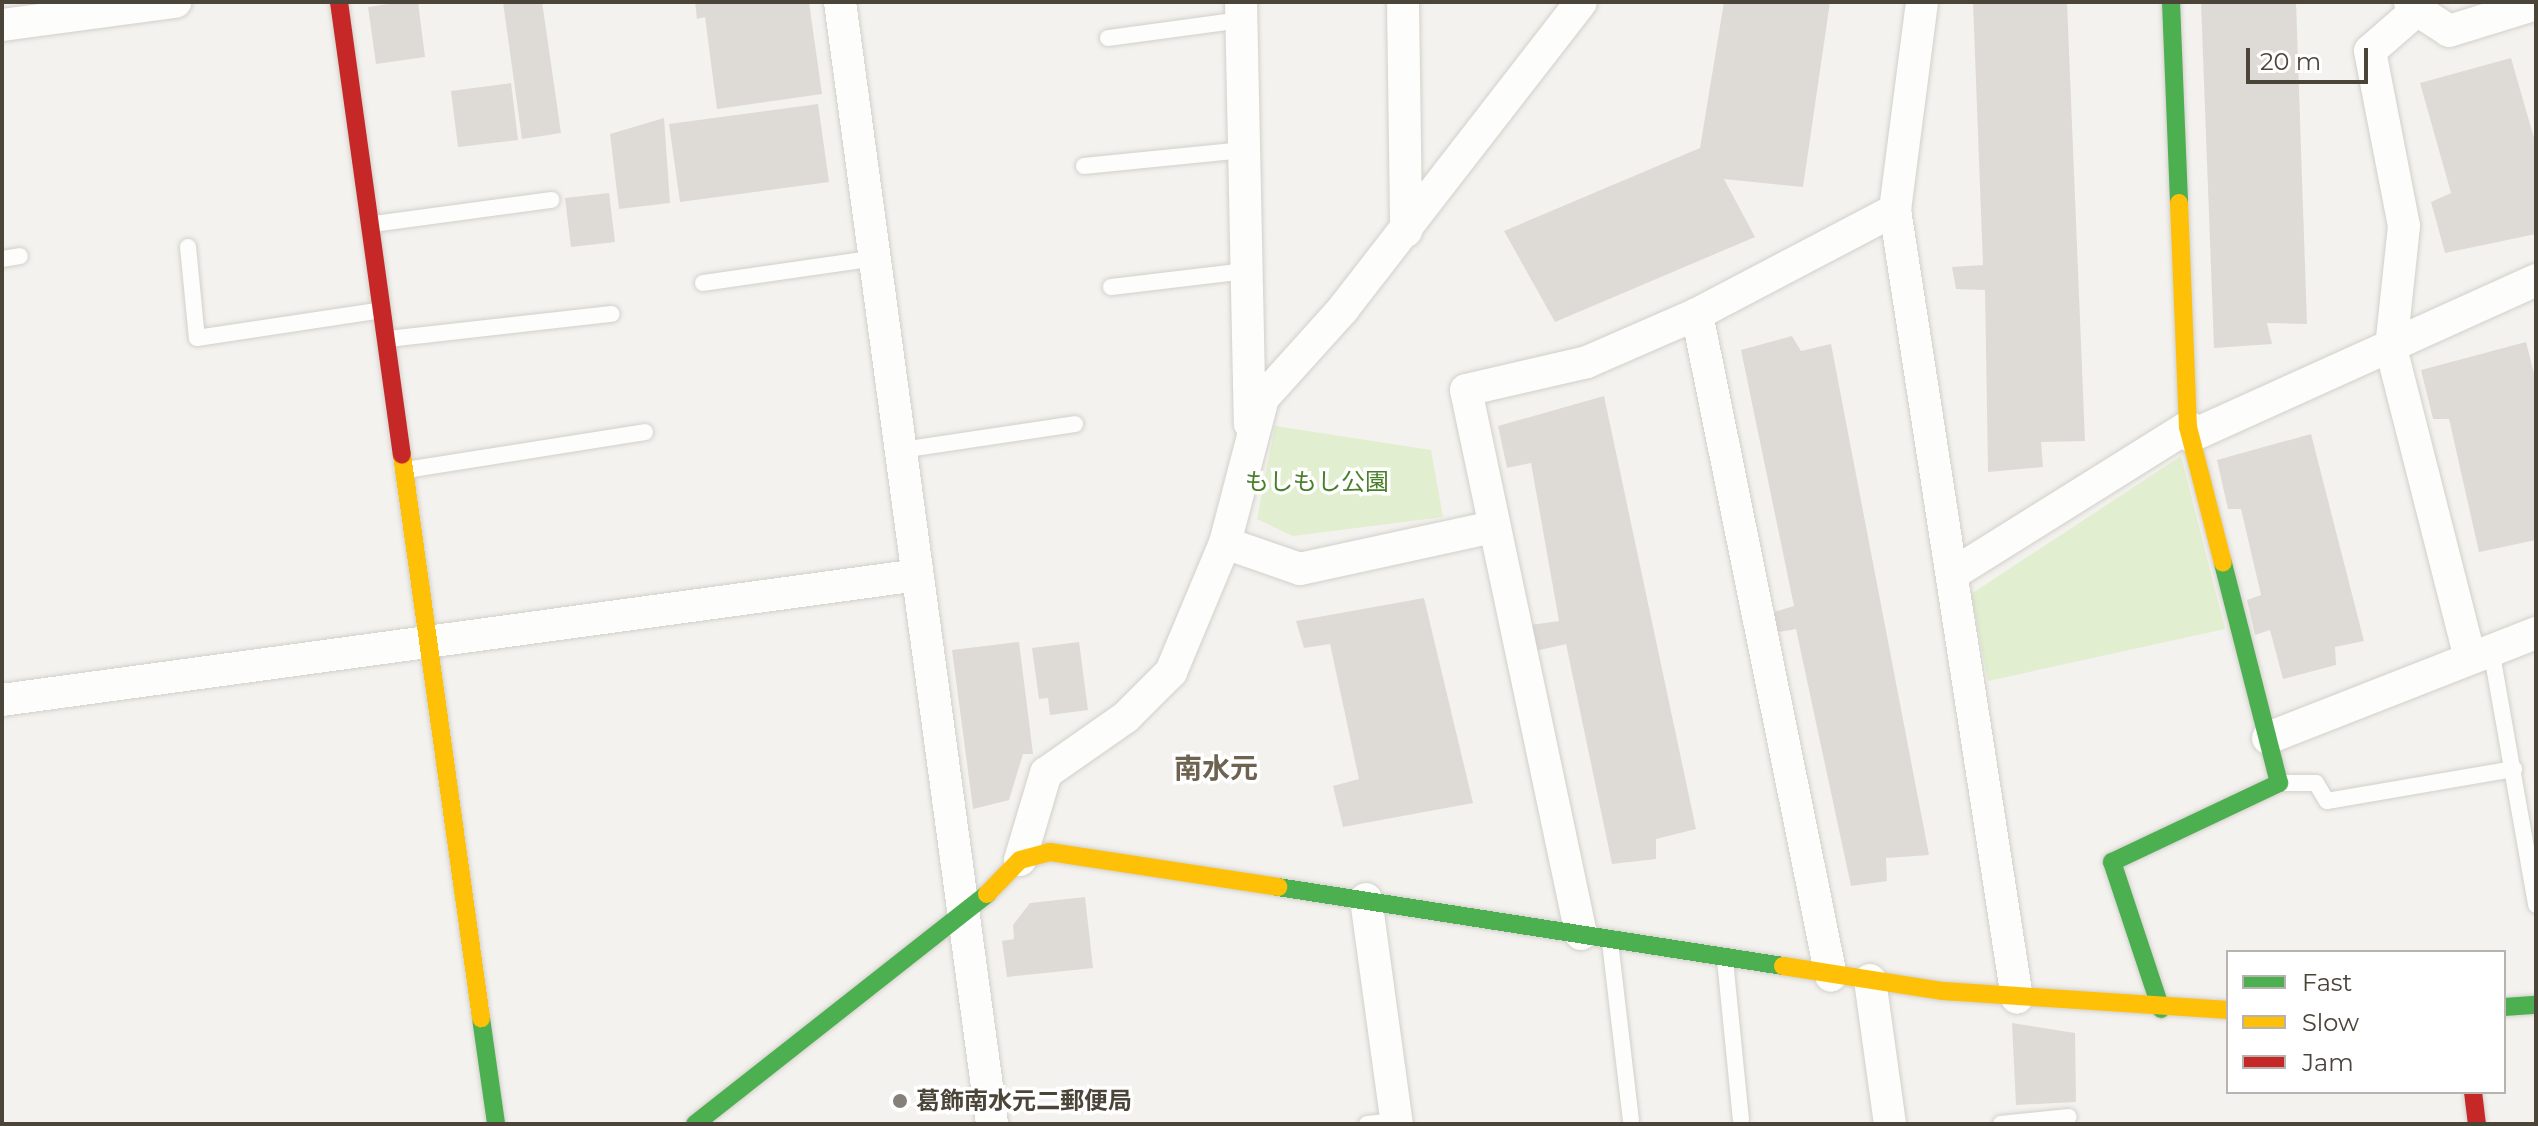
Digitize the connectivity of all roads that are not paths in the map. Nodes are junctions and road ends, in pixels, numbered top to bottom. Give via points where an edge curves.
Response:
1 (174, 2) edge
2 (339, 2) edge
3 (840, 2) edge
4 (1403, 2) edge
5 (1581, 2) edge
6 (1922, 2) edge
7 (2171, 2) edge
8 (2536, 4) edge
9 (2413, 6) edge
10 (42, 11) edge
11 (1241, 11) edge
12 (2, 25) edge
13 (1108, 38) dead end
14 (1243, 150) junction
15 (1084, 166) dead end
16 (551, 200) dead end
17 (1895, 210) junction
18 (373, 224) junction
19 (1406, 231) junction
20 (188, 247) dead end
21 (20, 256) dead end
22 (876, 258) junction
23 (2, 259) edge
24 (1246, 271) junction
25 (2536, 280) edge
26 (703, 283) dead end
27 (1111, 287) dead end
28 (384, 310) junction
29 (612, 314) dead end
30 (1697, 314) junction
31 (388, 339) junction
32 (2391, 348) junction
33 (1075, 424) dead end
34 (645, 432) dead end
35 (2189, 432) junction
36 (1251, 448) junction
37 (902, 450) junction
38 (406, 470) junction
39 (1492, 527) junction
40 (1225, 543) junction
41 (1954, 573) junction
42 (918, 575) junction
43 (2536, 633) edge
44 (431, 641) junction
45 (2480, 653) junction
46 (2, 700) edge
47 (2268, 738) junction
48 (2514, 769) junction
49 (2279, 783) junction
50 (1020, 860) junction
51 (1366, 899) junction
52 (2536, 905) edge
53 (964, 917) junction
54 (1595, 936) junction
55 (1725, 959) junction
56 (1831, 976) junction
57 (1870, 980) junction
58 (2017, 998) junction
59 (2536, 1005) edge
60 (2506, 1007) edge
61 (2161, 1009) junction
62 (2226, 1010) edge
63 (2473, 1094) edge
64 (2069, 1117) dead end
65 (1741, 1119) dead end
66 (1631, 1120) dead end
67 (1387, 1123) edge
68 (496, 1124) edge
69 (695, 1124) edge
70 (992, 1124) edge
71 (1890, 1124) edge
72 (2001, 1124) edge
73 (2477, 1124) edge

1 - 10 street
2 - 18 street
3 - 22 street
4 - 19 street
5 - 19 street
6 - 17 street
7 - 35 street
8 - 9 street via 2449,31
9 - 32 street via 2370,51 2404,226
10 - 12 street
11 - 13 lane
11 - 14 street
14 - 15 lane
14 - 24 street
16 - 18 lane
17 - 30 street
17 - 41 street
18 - 28 street
19 - 36 street via 1263,398
20 - 28 lane via 197,338
21 - 23 lane
22 - 26 lane
22 - 37 street
24 - 27 lane
24 - 36 street
25 - 32 street
28 - 31 street
29 - 31 lane
30 - 39 street via 1587,362 1466,390
30 - 56 street
31 - 38 street
32 - 35 street
32 - 45 street
33 - 37 lane
34 - 38 lane
35 - 41 street
35 - 47 street
36 - 40 street
37 - 42 street
38 - 44 street
39 - 40 street via 1300,569
39 - 54 street
40 - 50 street via 1171,672 1126,717 1046,773
41 - 58 street
42 - 44 street
42 - 53 street
43 - 45 street
44 - 46 street
44 - 68 street
45 - 47 street
45 - 48 lane
47 - 49 street
48 - 49 lane via 2327,801 2316,783
48 - 52 lane
49 - 61 street via 2112,862
50 - 51 street via 1079,852
50 - 53 street
51 - 54 street
51 - 67 street
53 - 69 street
53 - 70 street
54 - 55 street
54 - 66 lane
55 - 56 street
55 - 65 lane
56 - 57 street
57 - 58 street
57 - 71 street
58 - 61 street
59 - 60 street
61 - 62 street
63 - 73 street
64 - 72 lane

